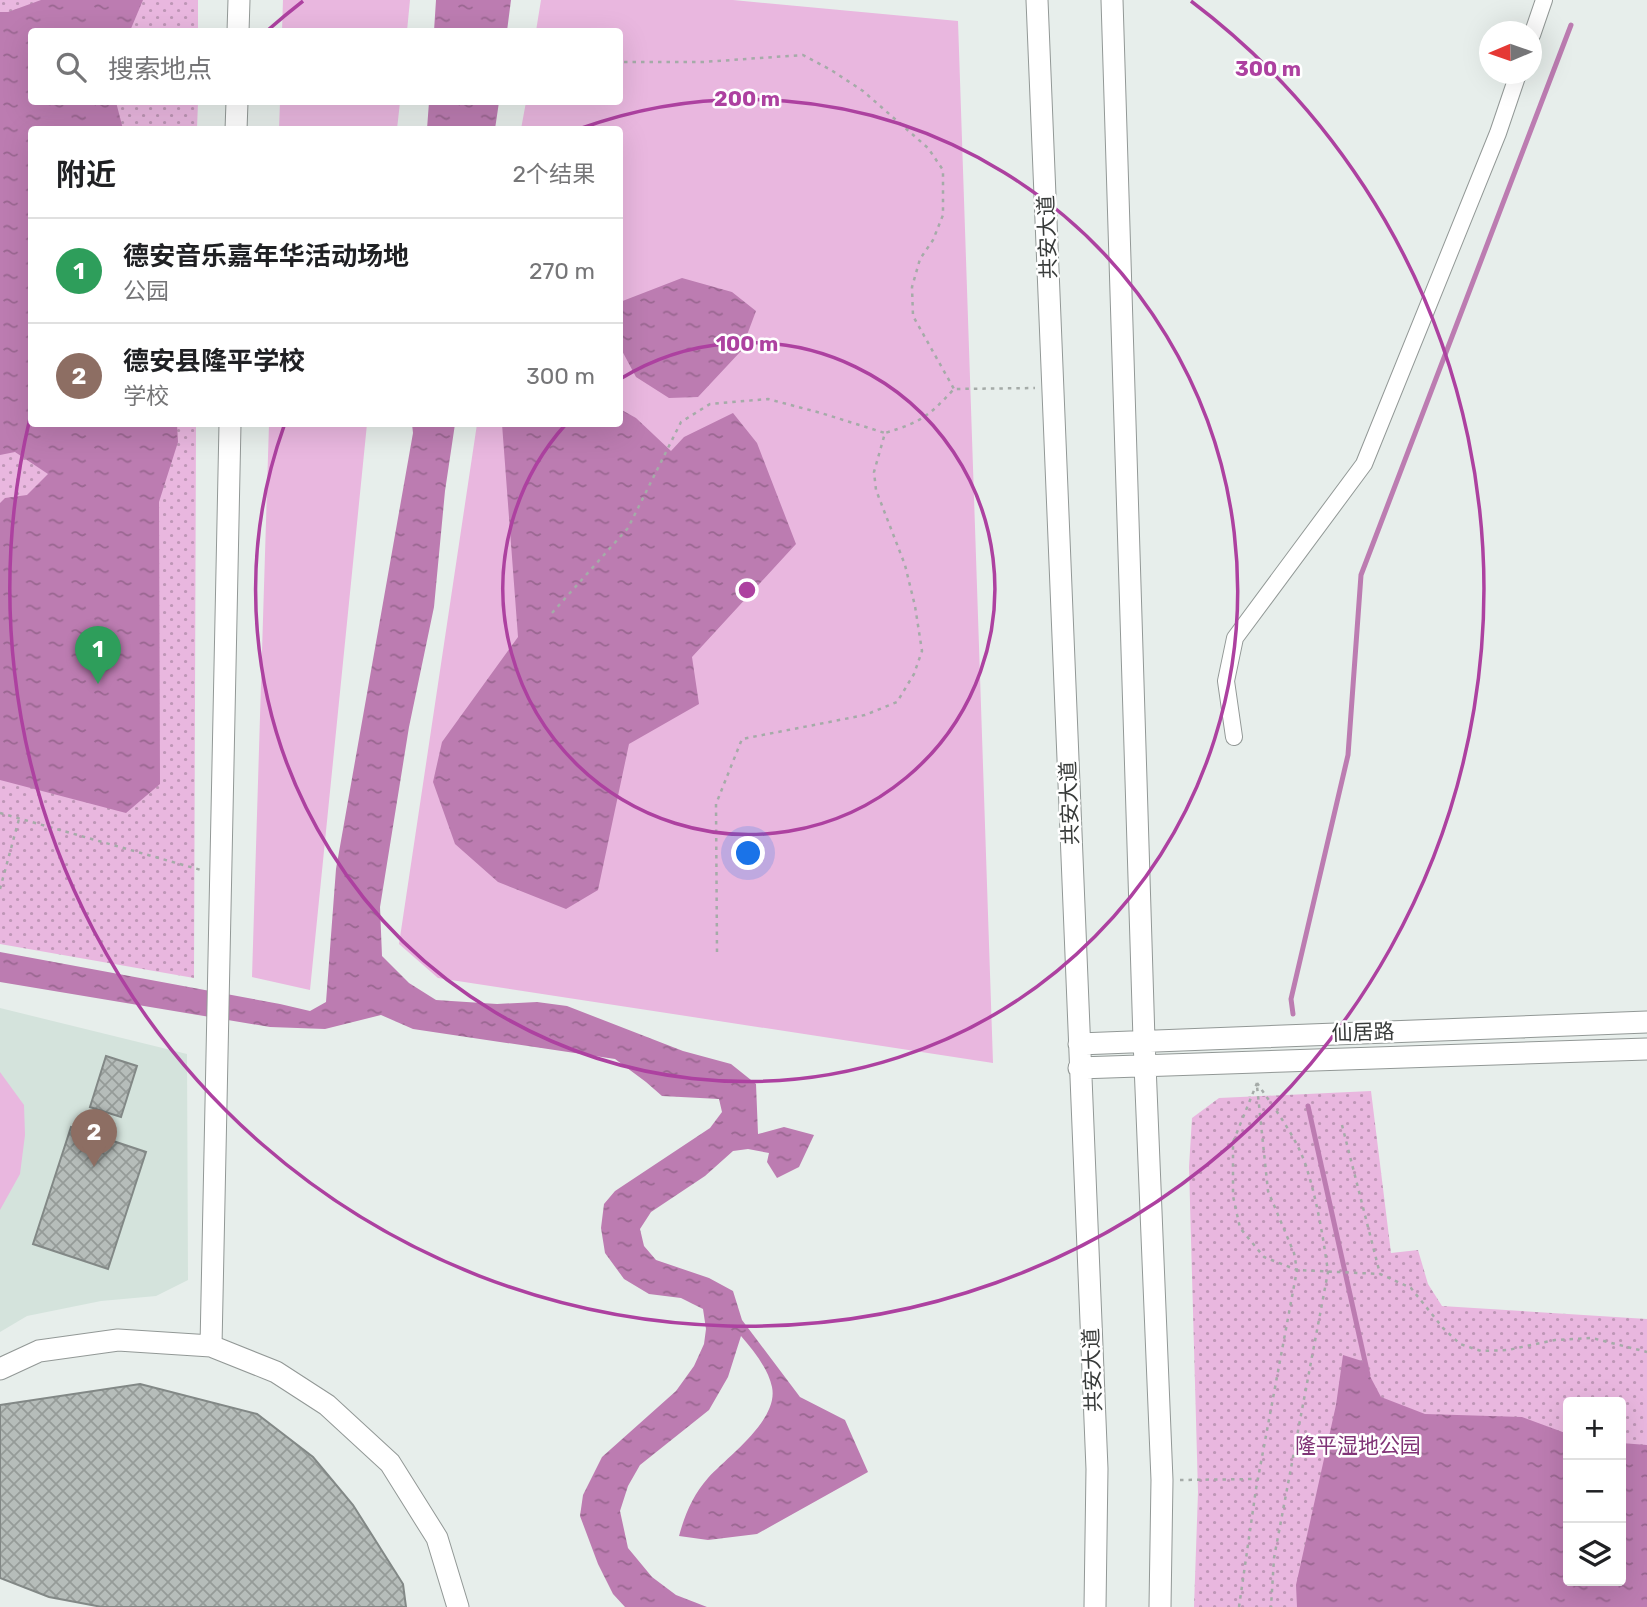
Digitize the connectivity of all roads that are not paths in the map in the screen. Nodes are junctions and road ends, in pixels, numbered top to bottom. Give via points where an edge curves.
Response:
1 (239, 0) edge
2 (1037, 0) edge
3 (1112, 0) edge
4 (1544, 0) edge
5 (1536, 21) edge
6 (239, 28) edge
7 (1515, 84) edge
8 (237, 105) edge
9 (236, 126) edge
10 (230, 427) edge
11 (1234, 737) dead end
12 (1647, 1022) edge
13 (1144, 1040) junction
14 (1079, 1044) junction
15 (1647, 1049) edge
16 (1145, 1066) junction
17 (1079, 1068) junction
18 (211, 1346) junction
19 (0, 1369) edge
20 (458, 1607) edge
21 (1096, 1607) edge
22 (1160, 1607) edge

1 - 6 main road
2 - 14 main road, 共安大道
3 - 13 main road
4 - 5 street
7 - 11 street via 1364,464 1235,638 1226,681
8 - 9 main road
10 - 18 main road
12 - 13 main road, 仙居路
13 - 14 main road, 仙居路
13 - 16 main road
14 - 17 main road, 共安大道
15 - 16 main road, 仙居路
16 - 17 main road, 仙居路
16 - 22 main road via 1162,1480
17 - 21 main road, 共安大道 via 1097,1469
18 - 19 main road via 118,1340 39,1351
18 - 20 main road via 275,1372 327,1405 390,1463 437,1538

